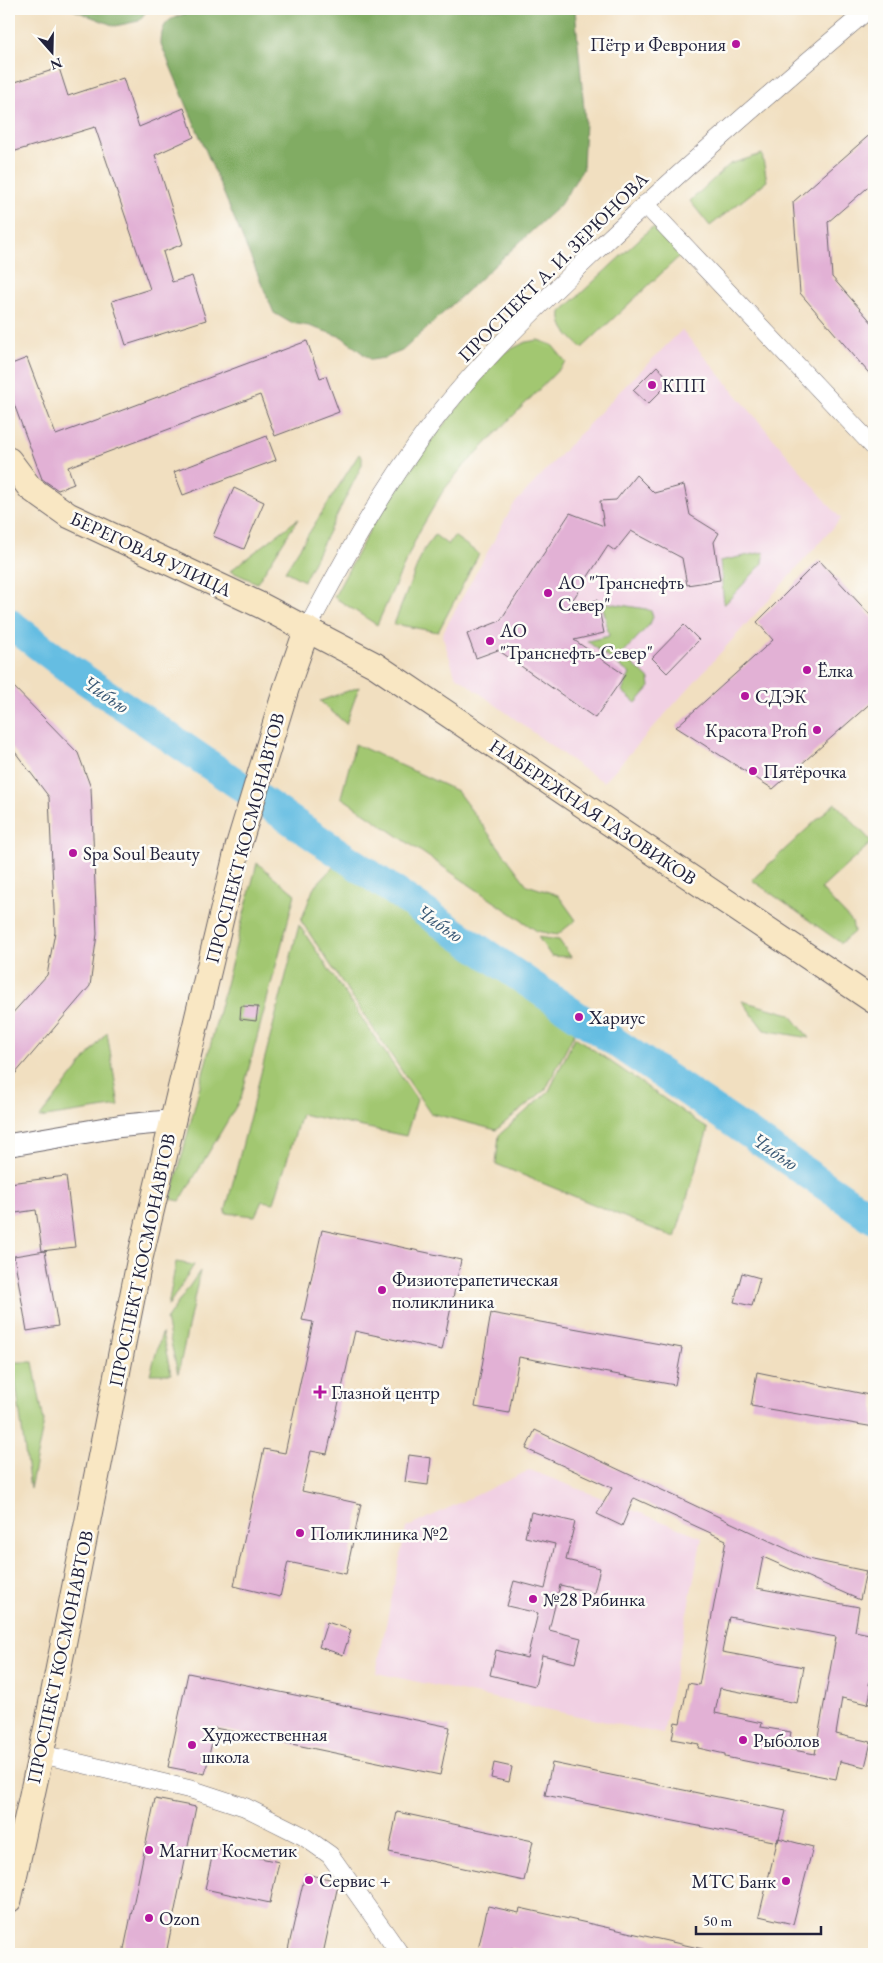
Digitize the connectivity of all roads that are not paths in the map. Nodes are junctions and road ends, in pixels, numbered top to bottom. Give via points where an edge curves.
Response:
1 (869, 9) edge
2 (645, 204) junction
3 (874, 447) edge
4 (9, 460) edge
5 (307, 629) junction
6 (874, 1000) edge
7 (173, 1120) junction
8 (9, 1146) edge
9 (41, 1754) junction
10 (9, 1900) edge
11 (400, 1954) edge

1 - 2 street, ПРОСПЕКТ А. И. ЗЕРЮНОВА
2 - 3 street
2 - 5 street, ПРОСПЕКТ А. И. ЗЕРЮНОВА via 504,340 433,421 370,514
4 - 5 main road, БЕРЕГОВАЯ УЛИЦА via 30,488 68,515
5 - 6 main road, НАБЕРЕЖНАЯ ГАЗОВИКОВ via 375,666
5 - 7 main road, ПРОСПЕКТ КОСМОНАВТОВ via 242,839
7 - 8 street
7 - 9 main road, ПРОСПЕКТ КОСМОНАВТОВ via 140,1258
9 - 10 main road, ПРОСПЕКТ КОСМОНАВТОВ
9 - 11 street via 193,1790 245,1808 303,1836 330,1855

